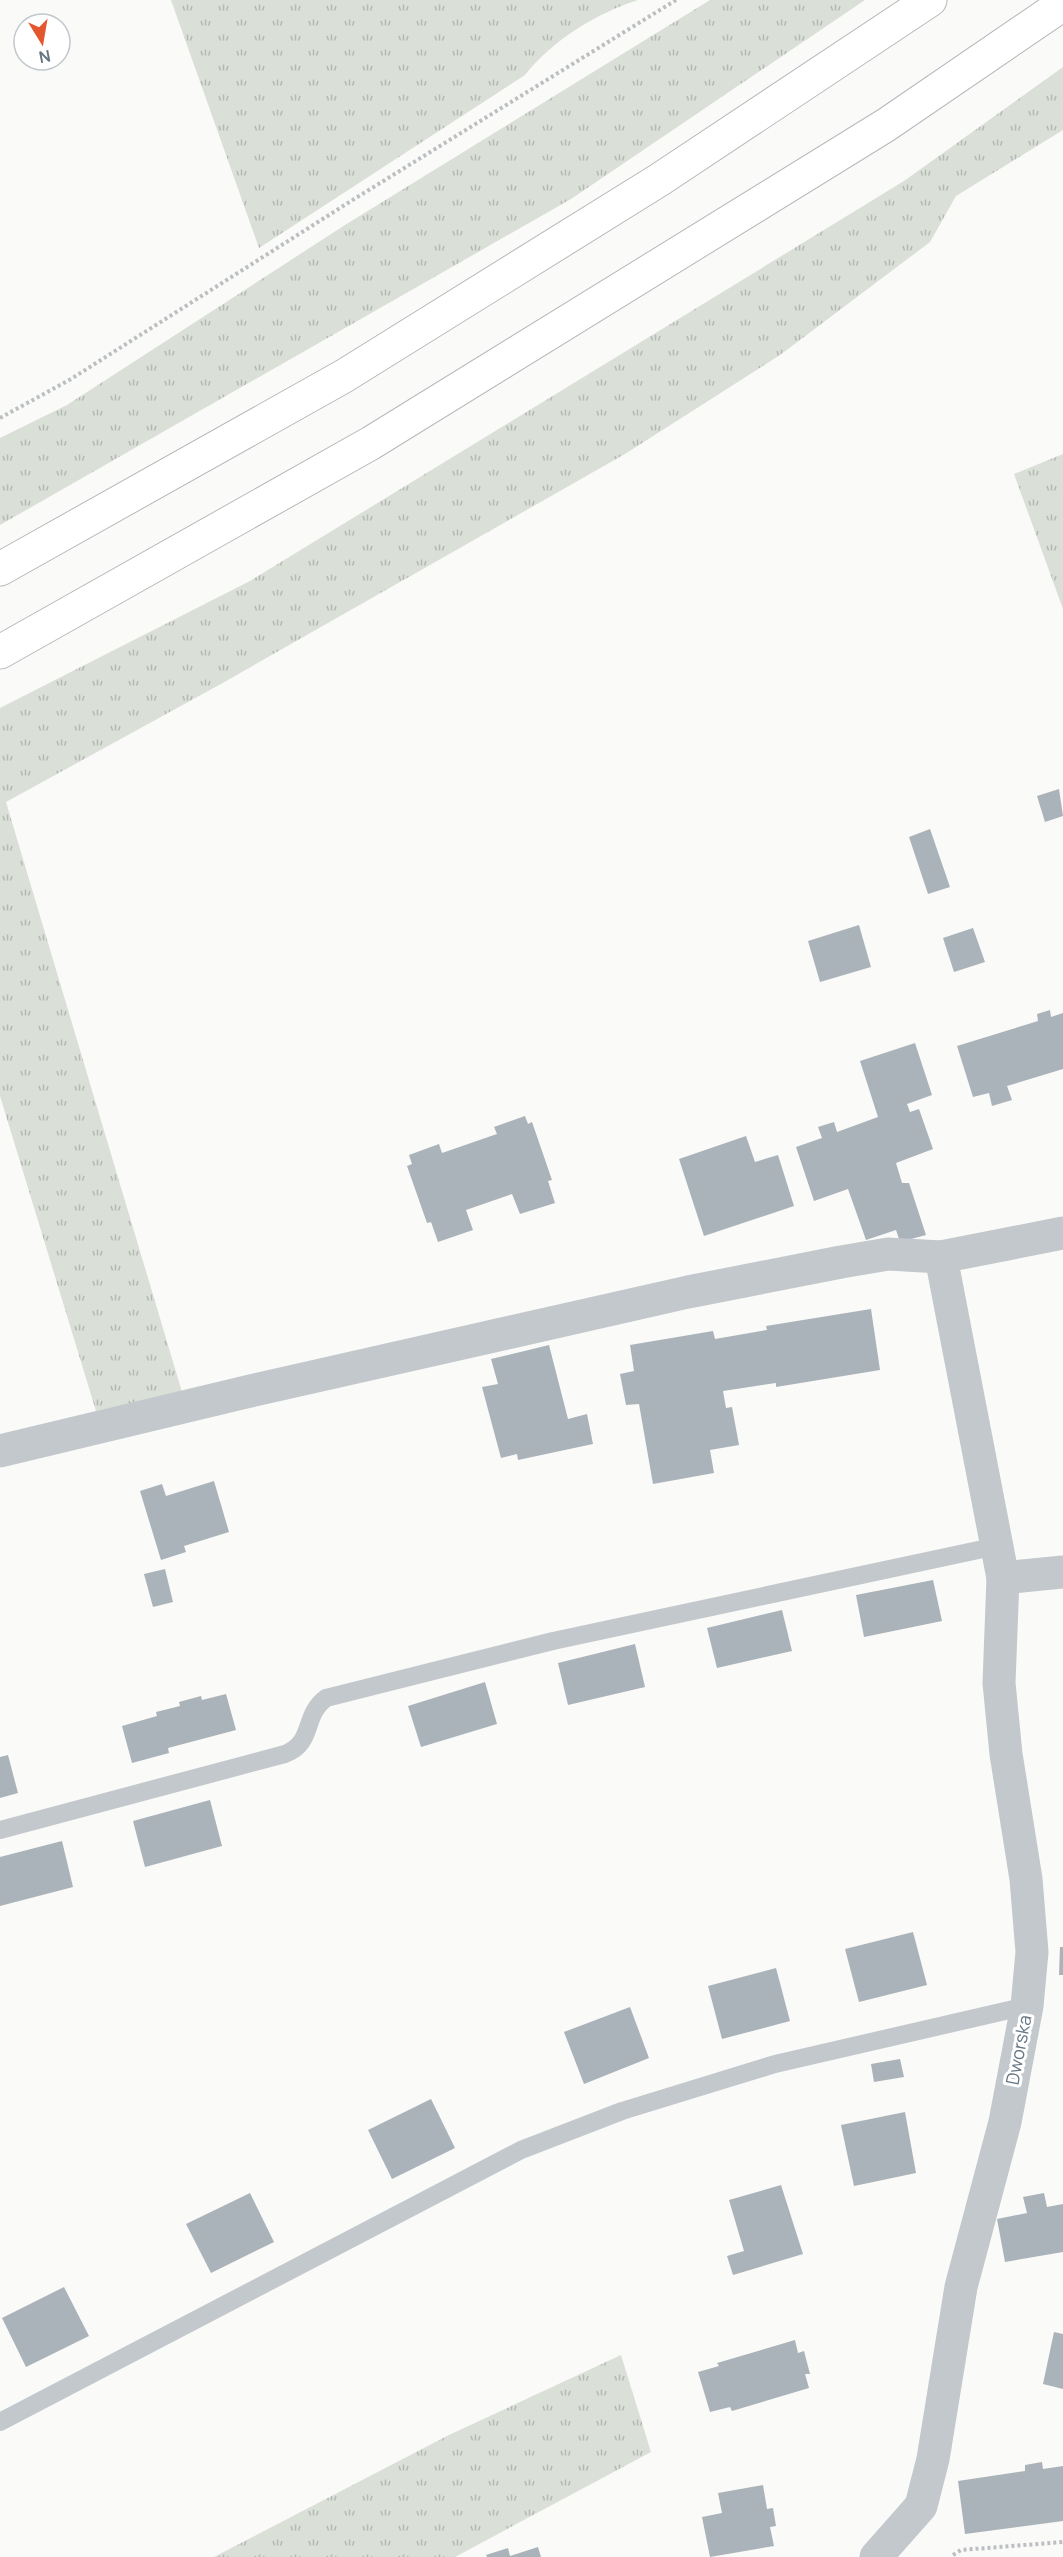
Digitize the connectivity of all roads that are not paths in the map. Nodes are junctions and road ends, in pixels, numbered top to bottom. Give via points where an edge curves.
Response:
1 (930, 0) edge
2 (1063, 4) edge
3 (0, 569) edge
4 (0, 652) edge
5 (1063, 1233) edge
6 (940, 1257) junction
7 (0, 1451) edge
8 (997, 1546) junction
9 (1063, 1572) edge
10 (1003, 1578) junction
11 (0, 1830) edge
12 (1027, 2006) junction
13 (0, 2422) edge
14 (876, 2557) edge

1 - 3 highway via 659,180 344,376
2 - 4 highway via 886,125 381,437
5 - 6 street
6 - 7 street via 888,1254 688,1292
6 - 8 street, Dworska
8 - 10 street, Dworska
8 - 11 lane via 554,1641 326,1698 310,1714 304,1741 285,1754
9 - 10 street
10 - 12 street, Dworska via 999,1683 1026,1879 1031,1942
12 - 13 lane via 775,2064 622,2111 521,2150
12 - 14 street, Dworska via 1005,2122 961,2288 933,2458 921,2506

